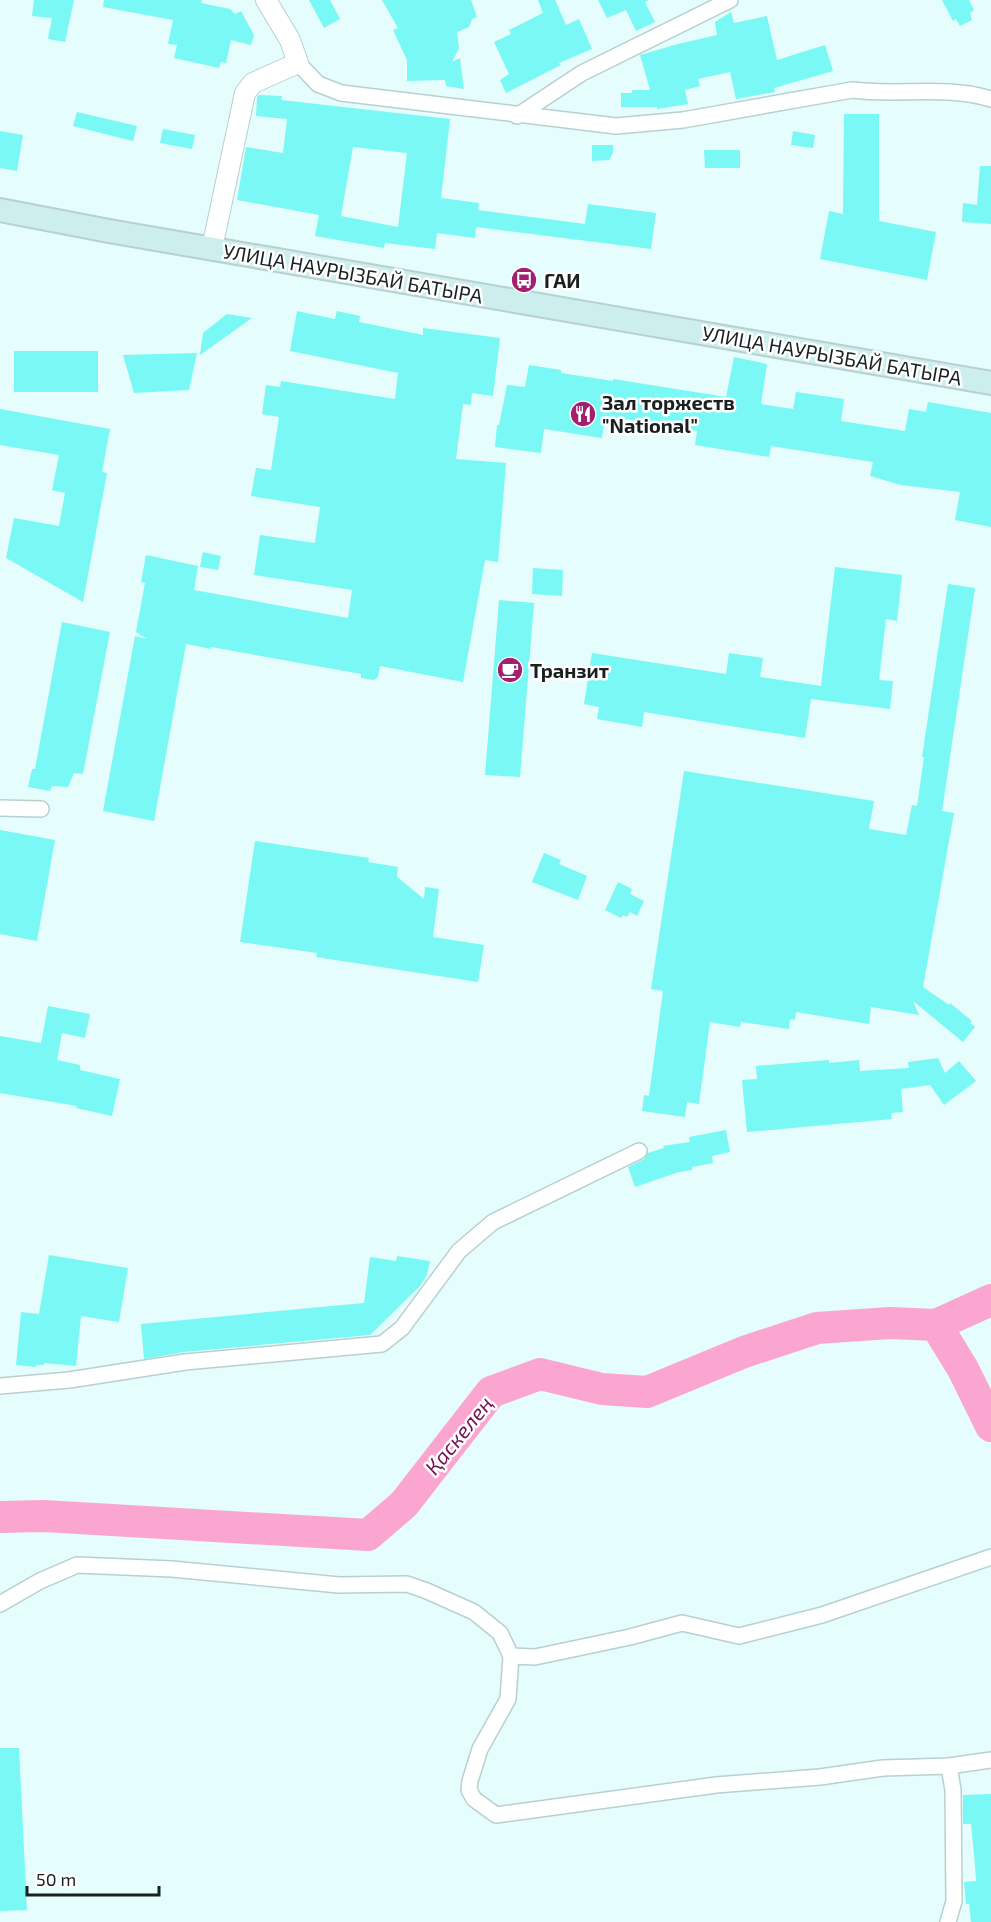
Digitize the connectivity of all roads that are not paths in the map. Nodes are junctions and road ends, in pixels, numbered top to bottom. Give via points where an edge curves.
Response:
1 (266, 0) edge
2 (730, 0) edge
3 (298, 63) junction
4 (991, 99) edge
5 (517, 116) junction
6 (0, 210) edge
7 (212, 248) junction
8 (991, 382) edge
9 (0, 808) edge
10 (41, 809) dead end
11 (639, 1151) dead end
12 (0, 1386) edge
13 (991, 1557) edge
14 (0, 1604) edge
15 (511, 1656) junction
16 (991, 1760) edge
17 (949, 1766) junction
18 (948, 1922) edge

1 - 3 street via 290,40
2 - 5 street via 582,73
3 - 5 street via 318,84 341,93
3 - 7 street via 253,83 245,93
4 - 5 street via 955,91 852,90 683,120 615,126
6 - 7 main road, УЛИЦА НАУРЫЗБАЙ БАТЫРА
7 - 8 main road, УЛИЦА НАУРЫЗБАЙ БАТЫРА
9 - 10 street
11 - 12 street via 493,1222 459,1251 402,1328 382,1344 185,1362
13 - 15 street via 822,1615 739,1636 682,1623 535,1657
14 - 15 street via 77,1565 172,1569 339,1585 407,1584 474,1612 500,1633
15 - 17 street via 508,1699 480,1749 469,1790 496,1815 716,1785 883,1768
16 - 17 street
17 - 18 street via 953,1790 954,1901

